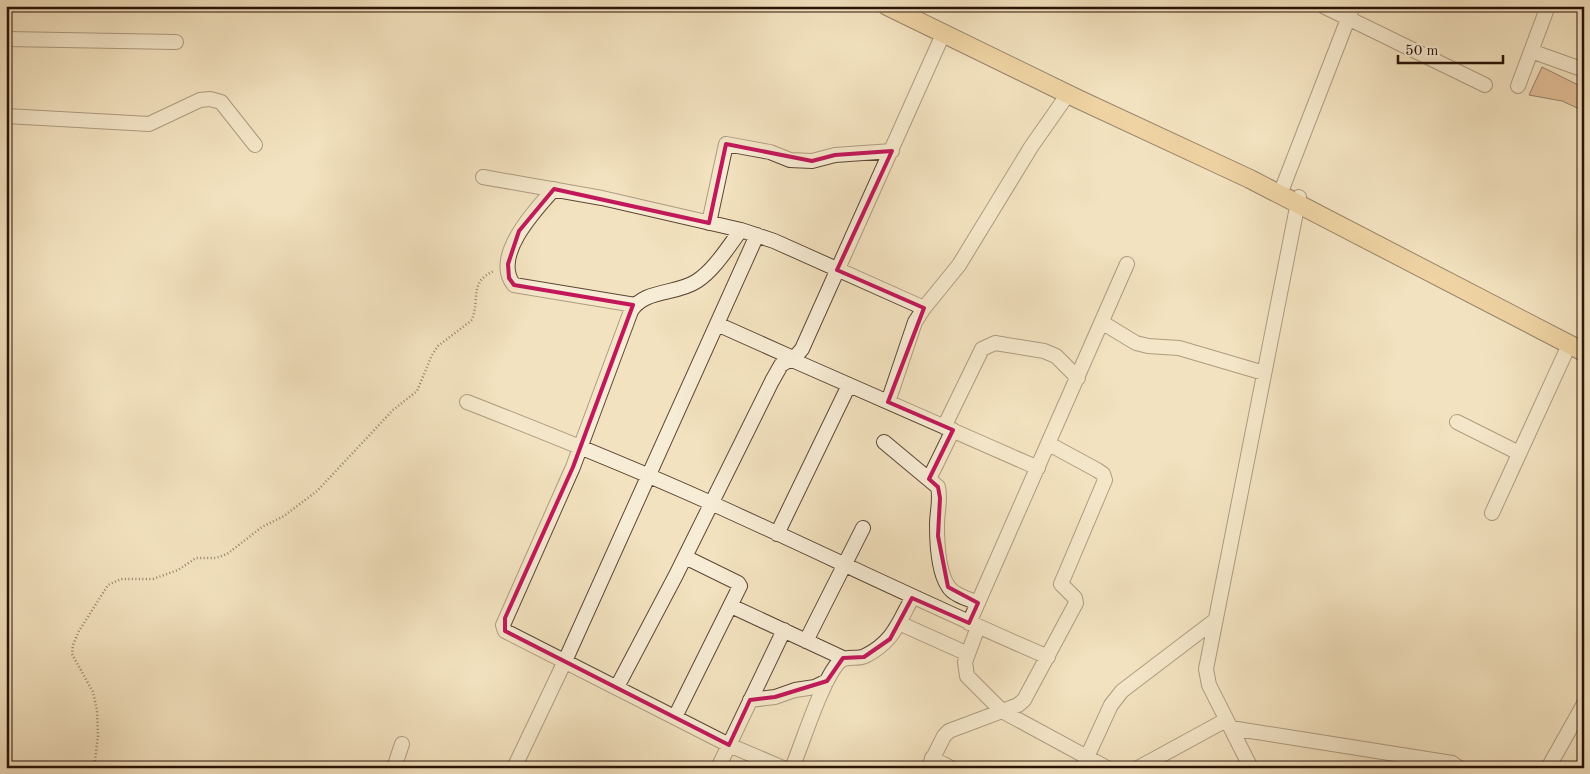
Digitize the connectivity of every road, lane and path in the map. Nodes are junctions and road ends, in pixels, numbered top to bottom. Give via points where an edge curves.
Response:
1 (887, 6) edge
2 (914, 6) edge
3 (1324, 6) edge
4 (1548, 6) edge
5 (1351, 12) edge
6 (944, 32) junction
7 (6, 39) edge
8 (176, 42) dead end
9 (1531, 51) junction
10 (1584, 70) edge
11 (1485, 85) dead end
12 (1518, 86) dead end
13 (1068, 94) junction
14 (6, 116) edge
15 (255, 145) dead end
16 (892, 151) junction
17 (483, 176) dead end
18 (1282, 189) junction
19 (554, 190) junction
20 (1298, 200) junction
21 (709, 223) junction
22 (741, 230) junction
23 (756, 236) junction
24 (508, 264) junction
25 (1127, 264) dead end
26 (837, 270) junction
27 (635, 305) junction
28 (924, 308) junction
29 (1103, 323) junction
30 (717, 324) junction
31 (1579, 347) edge
32 (791, 358) junction
33 (1264, 374) junction
34 (1078, 378) junction
35 (849, 385) junction
36 (467, 402) dead end
37 (888, 402) junction
38 (1457, 422) dead end
39 (948, 429) junction
40 (884, 442) dead end
41 (1049, 444) junction
42 (581, 446) junction
43 (1519, 452) junction
44 (1038, 468) junction
45 (648, 476) junction
46 (929, 479) junction
47 (711, 503) junction
48 (1492, 513) dead end
49 (863, 528) dead end
50 (777, 534) junction
51 (685, 557) junction
52 (842, 565) junction
53 (912, 598) junction
54 (978, 603) junction
55 (731, 606) junction
56 (1214, 621) junction
57 (898, 623) junction
58 (973, 625) junction
59 (784, 630) junction
60 (806, 640) junction
61 (968, 654) junction
62 (843, 658) junction
63 (1048, 658) junction
64 (565, 661) junction
65 (828, 681) junction
66 (616, 687) junction
67 (750, 700) junction
68 (1584, 704) edge
69 (1002, 711) junction
70 (675, 717) junction
71 (1228, 724) junction
72 (402, 744) dead end
73 (729, 745) junction
74 (1084, 762) edge
75 (930, 763) edge
76 (94, 768) edge
77 (394, 768) edge
78 (514, 768) edge
79 (718, 768) edge
80 (783, 768) edge
81 (792, 768) edge
82 (951, 768) edge
83 (1107, 768) edge
84 (1138, 768) edge
85 (1251, 768) edge
86 (1459, 768) edge
87 (1548, 768) edge

1 - 6 main road
2 - 18 main road
3 - 5 street
4 - 9 street
5 - 11 street
5 - 18 street
6 - 13 main road
6 - 16 street
7 - 8 street
9 - 10 street
9 - 12 street
13 - 20 main road
13 - 28 street via 1031,147 959,265
14 - 15 street via 149,124 210,98 221,102
16 - 21 street via 835,155 812,161 790,160 770,152 726,144
16 - 26 street
17 - 19 street
18 - 20 main road
19 - 21 street
19 - 24 street via 519,231
20 - 31 main road
20 - 33 street
21 - 22 street
22 - 23 street
22 - 27 street via 697,281 643,298
23 - 26 street
23 - 30 street
24 - 27 street via 509,278 514,286
24 - 76 path via 483,276 478,282 472,320 438,346 417,391 393,410 312,495 227,554 216,558 196,558 178,570 153,579 121,578 108,585 79,631 72,654 93,692 97,710
25 - 29 street
26 - 28 street
26 - 32 street via 802,349
27 - 42 street
28 - 37 street via 915,322
29 - 33 street via 1136,343 1179,348
29 - 34 street
30 - 32 street
30 - 45 street
31 - 43 street
32 - 35 street
32 - 47 street via 781,365 772,381
33 - 56 street
34 - 39 street via 1056,356 1044,351 995,343 987,345
34 - 41 street
35 - 37 street
35 - 50 street
36 - 42 street
37 - 39 street
38 - 43 street
39 - 44 street
39 - 46 street
40 - 46 street
41 - 44 street
41 - 63 street via 1098,470 1105,480 1061,584 1076,604
42 - 45 street
42 - 64 street via 503,624 506,631
43 - 48 street
44 - 54 street
45 - 47 street
45 - 64 street
46 - 54 street via 938,487 940,498 938,536 942,571 948,587
47 - 50 street
47 - 51 street
49 - 52 street
50 - 52 street
51 - 55 street via 738,583 740,590
51 - 66 street
52 - 53 street
52 - 60 street
53 - 57 street
53 - 58 street
54 - 58 street
55 - 59 street
55 - 70 street
56 - 71 street via 1206,669 1209,685
56 - 74 street via 1122,691 1111,705
57 - 61 street
57 - 62 street via 890,639 864,657
58 - 61 street
58 - 63 street
59 - 60 street
59 - 67 street
60 - 62 street
61 - 69 street via 967,676
62 - 65 street
63 - 69 street via 1024,700
64 - 66 street
64 - 78 street
65 - 67 street via 775,697
65 - 81 street
66 - 70 street
67 - 73 street
68 - 87 street
69 - 74 street
69 - 75 street via 949,731
70 - 73 street
71 - 84 street
71 - 85 street
71 - 86 street via 1452,763
72 - 77 street
73 - 79 street
73 - 80 street
74 - 83 street
75 - 82 street

